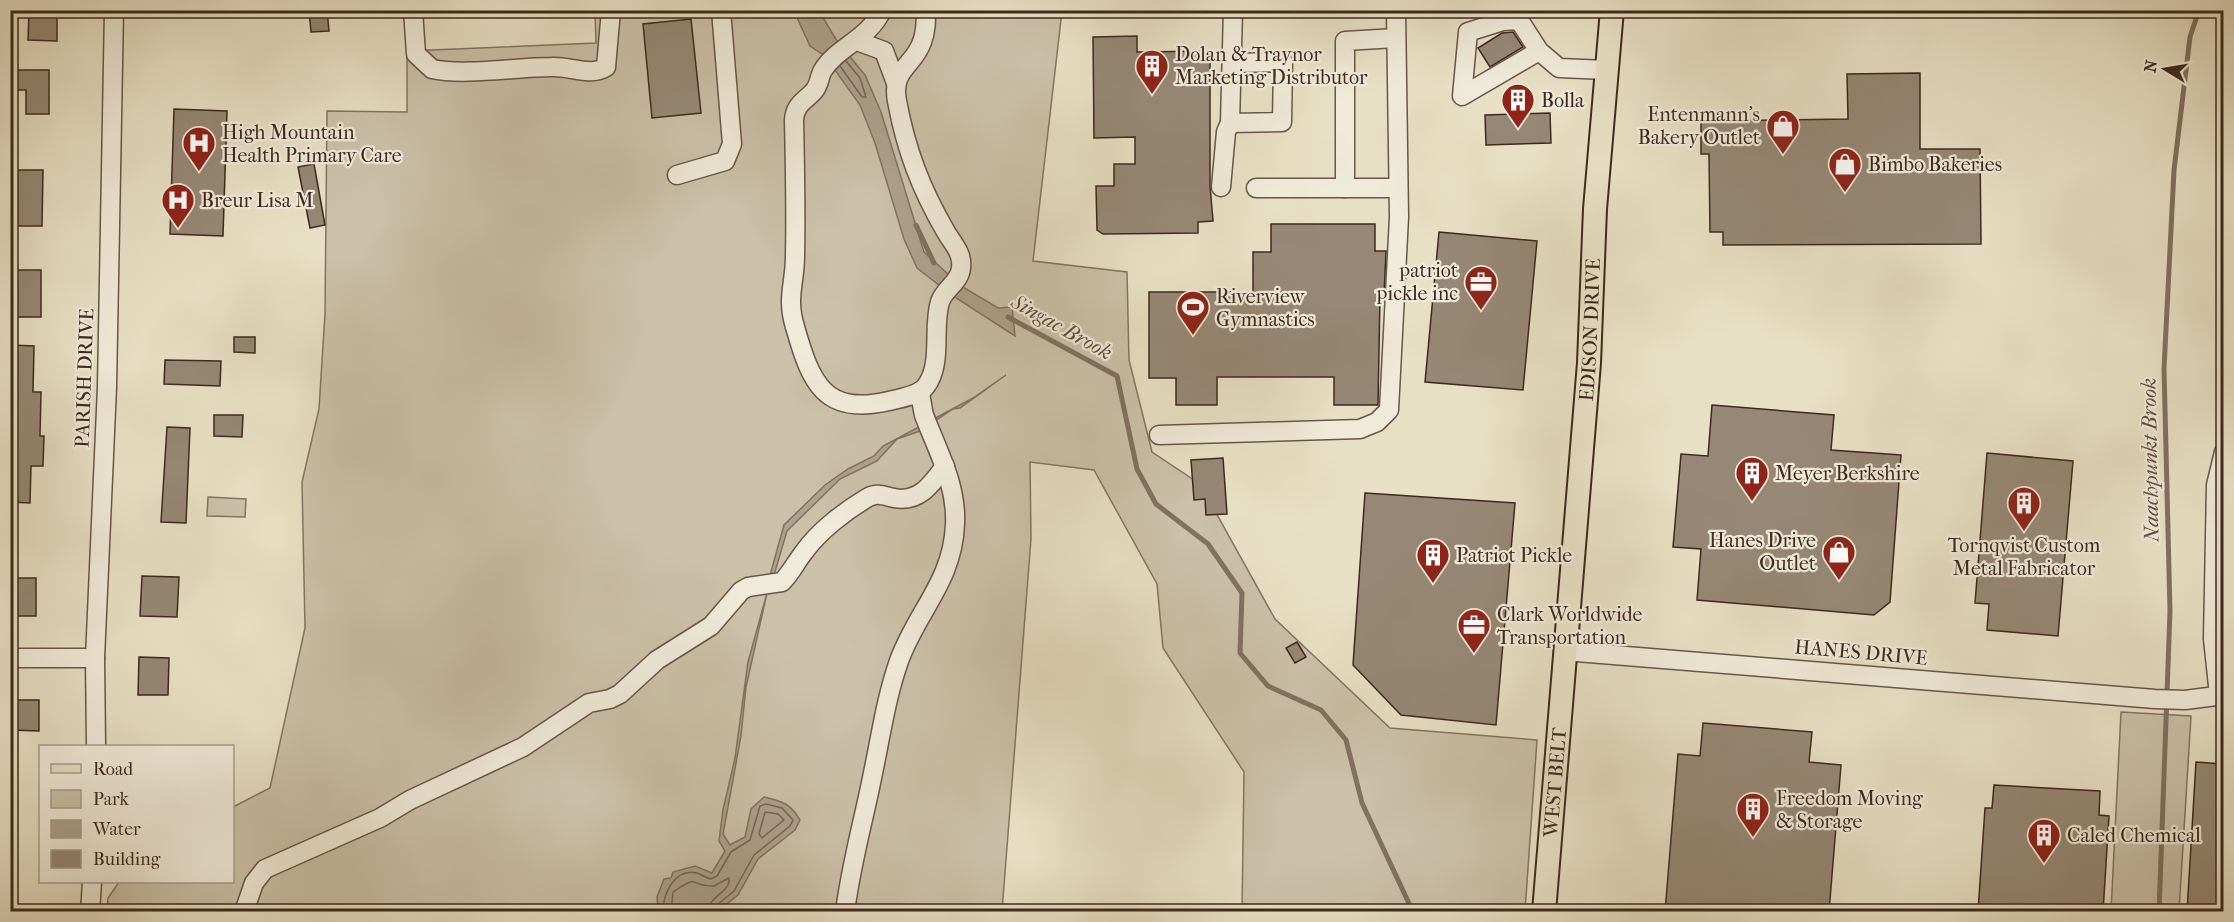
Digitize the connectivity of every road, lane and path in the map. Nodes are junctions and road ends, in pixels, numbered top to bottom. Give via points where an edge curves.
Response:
1 (114, 10) edge
2 (413, 10) edge
3 (610, 10) edge
4 (721, 10) edge
5 (882, 10) edge
6 (926, 10) edge
7 (1233, 10) edge
8 (1396, 10) edge
9 (1612, 10) edge
10 (1396, 38) junction
11 (854, 43) junction
12 (1539, 51) junction
13 (1232, 63) junction
14 (1607, 70) junction
15 (896, 83) junction
16 (1230, 123) junction
17 (677, 175) dead end
18 (1221, 187) dead end
19 (1256, 188) dead end
20 (1345, 188) junction
21 (1397, 188) junction
22 (919, 393) junction
23 (1159, 435) dead end
24 (2223, 452) edge
25 (945, 466) junction
26 (2219, 574) edge
27 (1564, 651) junction
28 (10, 658) edge
29 (95, 658) junction
30 (2221, 695) edge
31 (96, 745) edge
32 (92, 883) edge
33 (90, 912) edge
34 (244, 912) edge
35 (845, 912) edge
36 (1544, 912) edge

1 - 29 street, PARISH DRIVE via 107,387
2 - 3 street via 416,54 432,69 562,66 589,72 606,67
4 - 17 street via 730,153 725,161
5 - 11 street via 876,23
6 - 15 street via 922,43
7 - 13 street
8 - 10 street
9 - 14 main road, EDISON DRIVE
10 - 20 street via 1345,41
10 - 21 street
11 - 15 street via 884,51
11 - 22 street via 824,68 818,86 799,104 794,115 795,259 789,297 795,329 826,395 849,405 873,404
12 - 12 street via 1519,20 1468,32 1462,96
12 - 14 street via 1559,68
13 - 16 street
13 - 16 street via 1283,62 1282,122
14 - 27 main road, EDISON DRIVE via 1595,209 1589,363
15 - 22 street via 916,175 961,257 961,272 941,298 931,374
16 - 18 street
19 - 20 street
20 - 21 street
21 - 23 street via 1399,217 1389,410 1377,422 1360,429
22 - 25 street
24 - 26 street via 2216,485
25 - 34 street via 925,491 910,499 878,494 863,501 804,551 782,582 741,591 711,626 657,660 620,694 589,704 523,747 380,818 265,869 254,883
25 - 35 street via 955,507 953,551 893,678 855,848
26 - 30 street via 2213,639
27 - 30 street, HANES DRIVE via 2155,699
27 - 36 main road, WEST BELT
28 - 29 street
29 - 31 street, PARISH DRIVE
32 - 33 street

